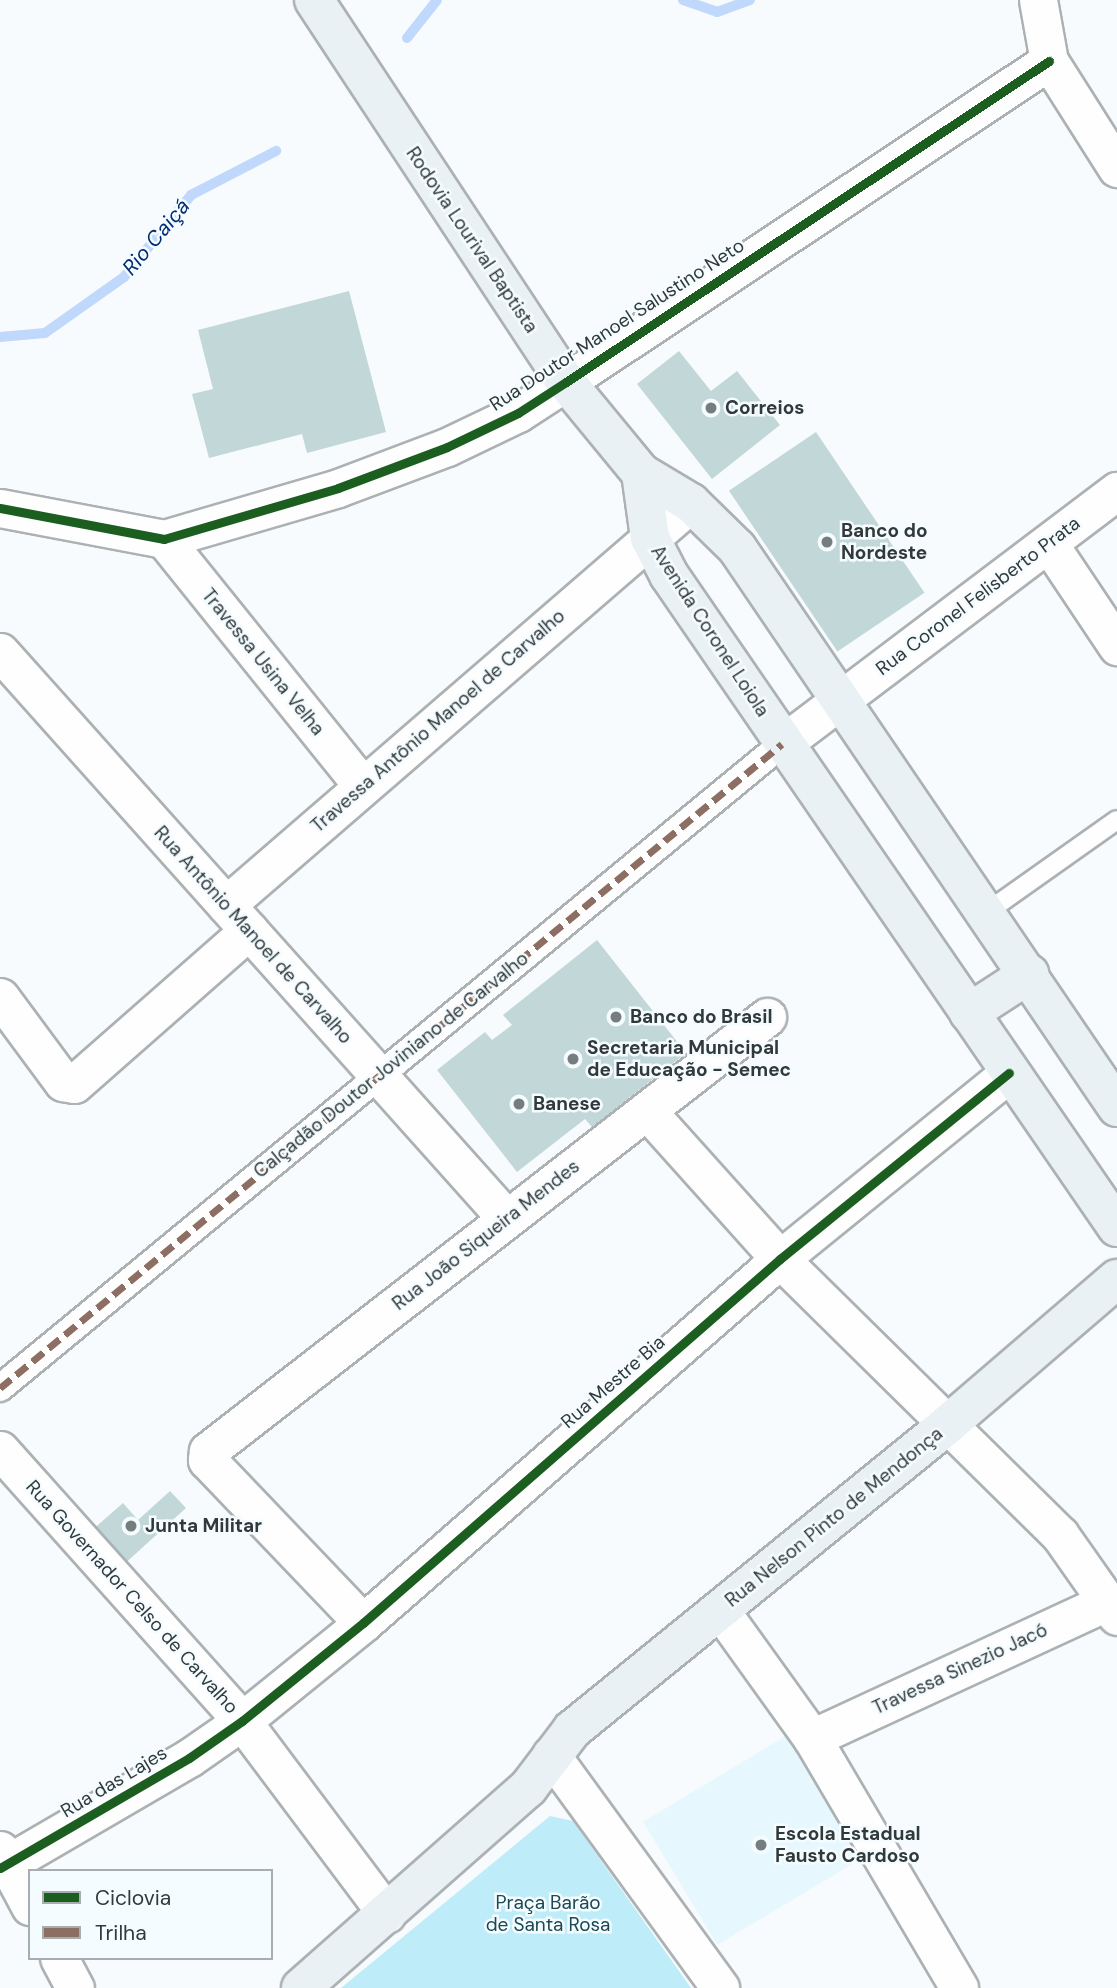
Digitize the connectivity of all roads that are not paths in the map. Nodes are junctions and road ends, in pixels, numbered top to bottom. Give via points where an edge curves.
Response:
1 (314, 0) edge
2 (1038, 0) edge
3 (1049, 61) junction
4 (1117, 168) edge
5 (566, 382) junction
6 (641, 473) junction
7 (1117, 491) edge
8 (691, 503) junction
9 (0, 508) edge
10 (650, 538) junction
11 (164, 539) junction
12 (1049, 544) junction
13 (1117, 646) edge
14 (0, 652) edge
15 (839, 699) junction
16 (782, 744) junction
17 (362, 785) junction
18 (1117, 820) edge
19 (987, 912) junction
20 (237, 918) junction
21 (1029, 974) junction
22 (0, 997) edge
23 (969, 1013) junction
24 (767, 1017) dead end
25 (1009, 1073) junction
26 (377, 1075) junction
27 (1117, 1107) edge
28 (648, 1112) junction
29 (506, 1218) junction
30 (1117, 1227) edge
31 (780, 1259) junction
32 (1117, 1279) edge
33 (0, 1388) edge
34 (947, 1425) junction
35 (0, 1450) edge
36 (720, 1609) junction
37 (1112, 1609) edge
38 (363, 1623) junction
39 (242, 1721) junction
40 (812, 1738) junction
41 (551, 1755) junction
42 (3, 1862) edge
43 (28, 1903) edge
44 (387, 1914) junction
45 (60, 1960) edge
46 (75, 1988) edge
47 (301, 1988) edge
48 (720, 1988) edge
49 (959, 1988) edge

1 - 5 main road, Rodovia Lourival Baptista
2 - 3 street
3 - 4 street
3 - 5 street, Rua Doutor Manoel Salustino Neto
5 - 6 main road, Rodovia Lourival Baptista
5 - 11 street, Rua Doutor Manoel Salustino Neto via 518,413 447,447 338,488
6 - 8 main road
6 - 10 main road, Avenida Coronel Loiola
7 - 12 street, Rua Coronel Felisberto Prata
8 - 10 street, Travessa Antônio Manoel de Carvalho
8 - 15 main road via 737,548
9 - 11 street, Rua Doutor Manoel Salustino Neto
10 - 16 main road, Avenida Coronel Loiola via 669,575
10 - 17 street, Travessa Antônio Manoel de Carvalho
11 - 17 street, Travessa Usina Velha
12 - 13 street
12 - 15 street, Rua Coronel Felisberto Prata
14 - 20 street, Rua Antônio Manoel de Carvalho
15 - 16 street, Rua Coronel Felisberto Prata
15 - 19 main road
16 - 23 main road, Avenida Coronel Loiola
16 - 26 street, Calçadão Doutor Joviniano de Carvalho
17 - 20 street, Travessa Antônio Manoel de Carvalho
18 - 19 lane
19 - 21 main road
20 - 22 street, Travessa Antônio Manoel de Carvalho via 78,1082 69,1084
20 - 26 street, Rua Antônio Manoel de Carvalho
21 - 23 main road
21 - 27 main road
23 - 25 main road, Avenida Coronel Loiola
24 - 28 street, Rua João Siqueira Mendes
25 - 30 main road, Avenida Coronel Loiola
25 - 31 street, Rua Mestre Bia
26 - 29 street, Rua Antônio Manoel de Carvalho
26 - 33 street, Calçadão Doutor Joviniano de Carvalho
28 - 29 street, Rua João Siqueira Mendes
28 - 31 street
29 - 38 street, Rua João Siqueira Mendes via 206,1454
31 - 34 street
31 - 38 street, Rua Mestre Bia
32 - 34 main road, Rua Nelson Pinto de Mendonça
34 - 36 main road, Rua Nelson Pinto de Mendonça
34 - 37 street via 1060,1535
35 - 39 street, Rua Governador Celso de Carvalho
36 - 40 street
36 - 41 main road, Rua Nelson Pinto de Mendonça via 572,1730
37 - 40 street, Travessa Sinezio Jacó
38 - 39 street, Rua Mestre Bia
39 - 42 street, Rua das Lajes via 189,1758
39 - 44 street, Rua Governador Celso de Carvalho
40 - 49 street
41 - 44 main road via 528,1788
41 - 48 street
42 - 43 street
44 - 47 main road
45 - 46 street

